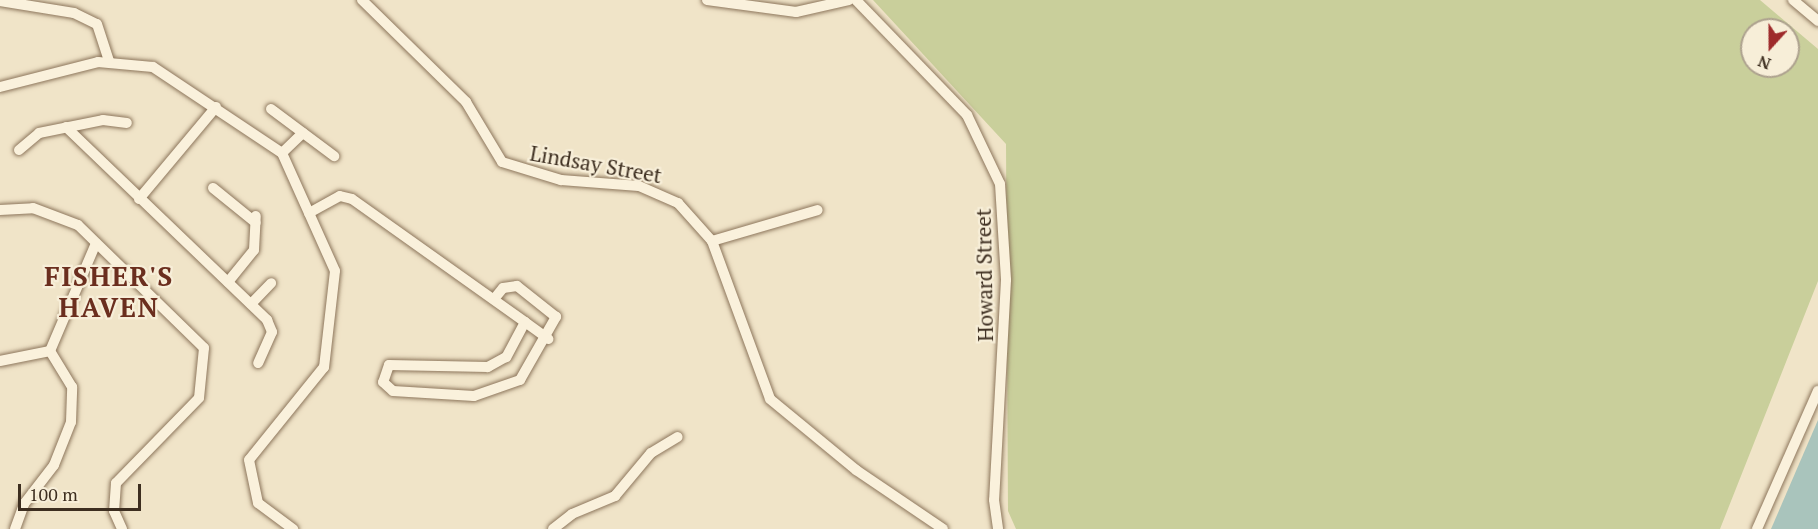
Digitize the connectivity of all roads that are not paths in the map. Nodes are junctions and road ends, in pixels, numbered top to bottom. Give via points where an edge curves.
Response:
1 (363, 0) edge
2 (707, 0) edge
3 (849, 0) edge
4 (856, 0) edge
5 (1793, 0) edge
6 (0, 1) edge
7 (1818, 21) edge
8 (109, 62) junction
9 (2, 83) edge
10 (216, 107) junction
11 (271, 109) dead end
12 (127, 123) dead end
13 (66, 127) junction
14 (303, 133) junction
15 (19, 150) dead end
16 (282, 153) junction
17 (334, 156) dead end
18 (213, 188) dead end
19 (139, 199) junction
20 (0, 210) edge
21 (818, 210) dead end
22 (309, 213) junction
23 (712, 241) junction
24 (96, 243) junction
25 (228, 282) junction
26 (271, 283) dead end
27 (494, 299) junction
28 (250, 304) junction
29 (525, 322) junction
30 (548, 339) junction
31 (50, 351) junction
32 (0, 361) edge
33 (258, 363) dead end
34 (1818, 391) edge
35 (678, 437) dead end
36 (15, 529) edge
37 (122, 529) edge
38 (292, 529) edge
39 (553, 529) edge
40 (943, 529) edge
41 (998, 529) edge
42 (1757, 529) edge

1 - 23 street, Lindsay Street via 466,102 502,162 561,180 655,190 678,202
2 - 3 street via 796,12 822,10
4 - 41 street, Howard Street via 967,116 1000,184 1006,280 994,500
5 - 7 street
6 - 8 street via 74,12 97,24
8 - 9 street
8 - 10 street via 160,69
10 - 16 street
10 - 19 street
11 - 14 street
12 - 13 street
13 - 15 street via 32,135
13 - 19 street
14 - 16 street
14 - 17 street
16 - 22 street
18 - 25 street via 256,220 254,250
19 - 25 street
20 - 24 street via 21,206 58,215
21 - 23 street
22 - 27 street via 340,196 350,198
22 - 38 street via 335,266 324,367 249,460 258,503
23 - 40 street, Lindsay Street via 770,399 856,470
24 - 31 street
24 - 37 street via 197,337 205,354 199,398 116,483 114,511
25 - 28 street
26 - 28 street
27 - 29 street
27 - 30 street via 509,285 528,292 556,317
28 - 33 street via 271,326
29 - 30 street
29 - 30 street via 496,364 388,365 383,382 403,393 482,394 520,380
31 - 32 street
31 - 36 street via 72,387 71,422 54,465 24,504
34 - 42 street
35 - 39 street via 651,453 615,496 572,514

